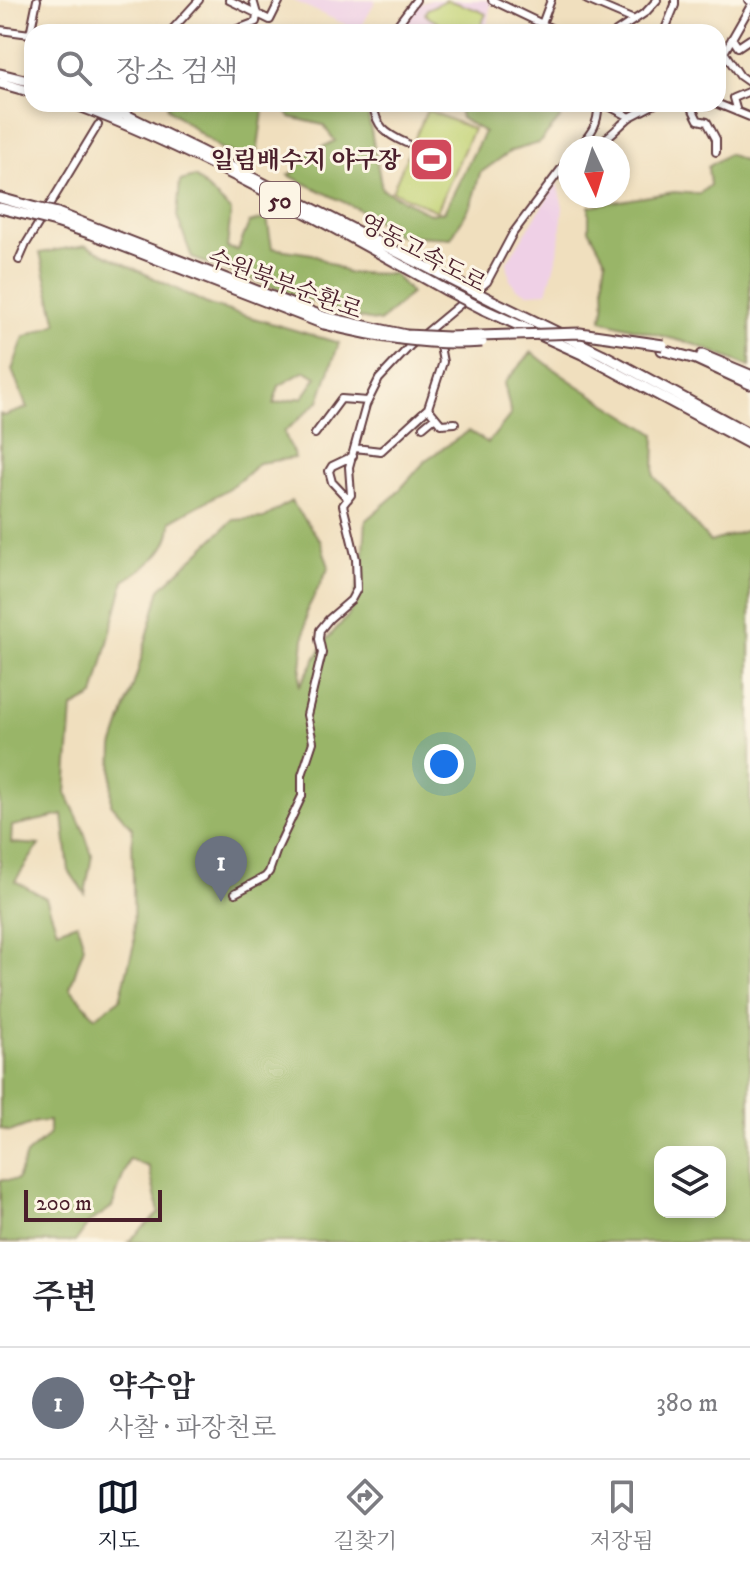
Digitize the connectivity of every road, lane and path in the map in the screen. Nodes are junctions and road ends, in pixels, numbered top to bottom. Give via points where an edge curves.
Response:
1 (37, 0) edge
2 (199, 0) edge
3 (229, 0) edge
4 (253, 0) edge
5 (280, 0) edge
6 (416, 0) edge
7 (551, 0) edge
8 (657, 0) edge
9 (675, 0) edge
10 (496, 1) edge
11 (592, 1) edge
12 (244, 3) edge
13 (749, 3) edge
14 (257, 14) junction
15 (634, 20) junction
16 (32, 24) edge
17 (177, 24) edge
18 (251, 24) edge
19 (398, 24) edge
20 (542, 24) joint
21 (628, 24) edge
22 (667, 24) edge
23 (0, 30) edge
24 (24, 33) edge
25 (732, 38) junction
26 (750, 39) edge
27 (726, 48) edge
28 (726, 55) edge
29 (750, 69) edge
30 (0, 74) edge
31 (740, 76) junction
32 (24, 80) edge
33 (0, 83) edge
34 (750, 83) edge
35 (24, 90) edge
36 (750, 91) edge
37 (726, 107) edge
38 (96, 112) edge
39 (115, 112) edge
40 (375, 112) edge
41 (599, 112) edge
42 (622, 112) edge
43 (632, 112) edge
44 (694, 112) edge
45 (737, 112) junction
46 (626, 114) junction
47 (750, 117) edge
48 (98, 125) dead end
49 (588, 136) edge
50 (605, 136) edge
51 (406, 143) dead end
52 (716, 152) dead end
53 (558, 173) edge
54 (0, 198) edge
55 (0, 208) edge
56 (34, 212) junction
57 (19, 260) dead end
58 (436, 325) junction
59 (662, 347) junction
60 (750, 375) edge
61 (750, 384) edge
62 (368, 401) junction
63 (428, 408) junction
64 (435, 417) junction
65 (455, 423) dead end
66 (423, 427) dead end
67 (315, 434) dead end
68 (750, 434) edge
69 (750, 444) edge
70 (354, 452) junction
71 (348, 499) junction
72 (235, 893) dead end

1 - 16 street
2 - 17 street
3 - 12 street
4 - 14 street
5 - 14 street via 270,20
6 - 19 street
7 - 20 street
8 - 15 street
9 - 22 street
10 - 20 street
11 - 15 street
12 - 14 street
13 - 25 street
14 - 18 street
15 - 21 street
23 - 24 street
25 - 26 street via 738,47
25 - 27 street
28 - 31 street
29 - 31 street
30 - 32 highway
31 - 34 street
33 - 35 highway
36 - 45 street via 733,98
37 - 45 street
38 - 69 highway, 영동고속도로 / 50, bridge via 307,213 446,290 582,354
39 - 68 highway, 영동고속도로 / 50, bridge via 602,354
40 - 51 street via 389,136
41 - 49 street
42 - 46 street
43 - 46 street
44 - 52 street via 707,122
45 - 47 street
46 - 50 street
48 - 57 street
53 - 58 street via 513,233 487,282
54 - 56 highway, 수원북부순환로
55 - 56 highway, 수원북부순환로
56 - 59 highway, 수원북부순환로, bridge via 363,334 447,345 580,337
58 - 62 street via 387,367
58 - 63 street via 443,362
59 - 60 highway, 수원북부순환로 via 698,354
59 - 61 highway, 수원북부순환로
62 - 67 street via 341,399
62 - 70 street
63 - 64 street
63 - 70 street via 381,451
64 - 65 street via 443,425
64 - 66 street
70 - 71 street
70 - 71 street via 329,471
71 - 72 street via 343,505 357,589 320,630 322,653 307,715 313,742 300,804 269,872

